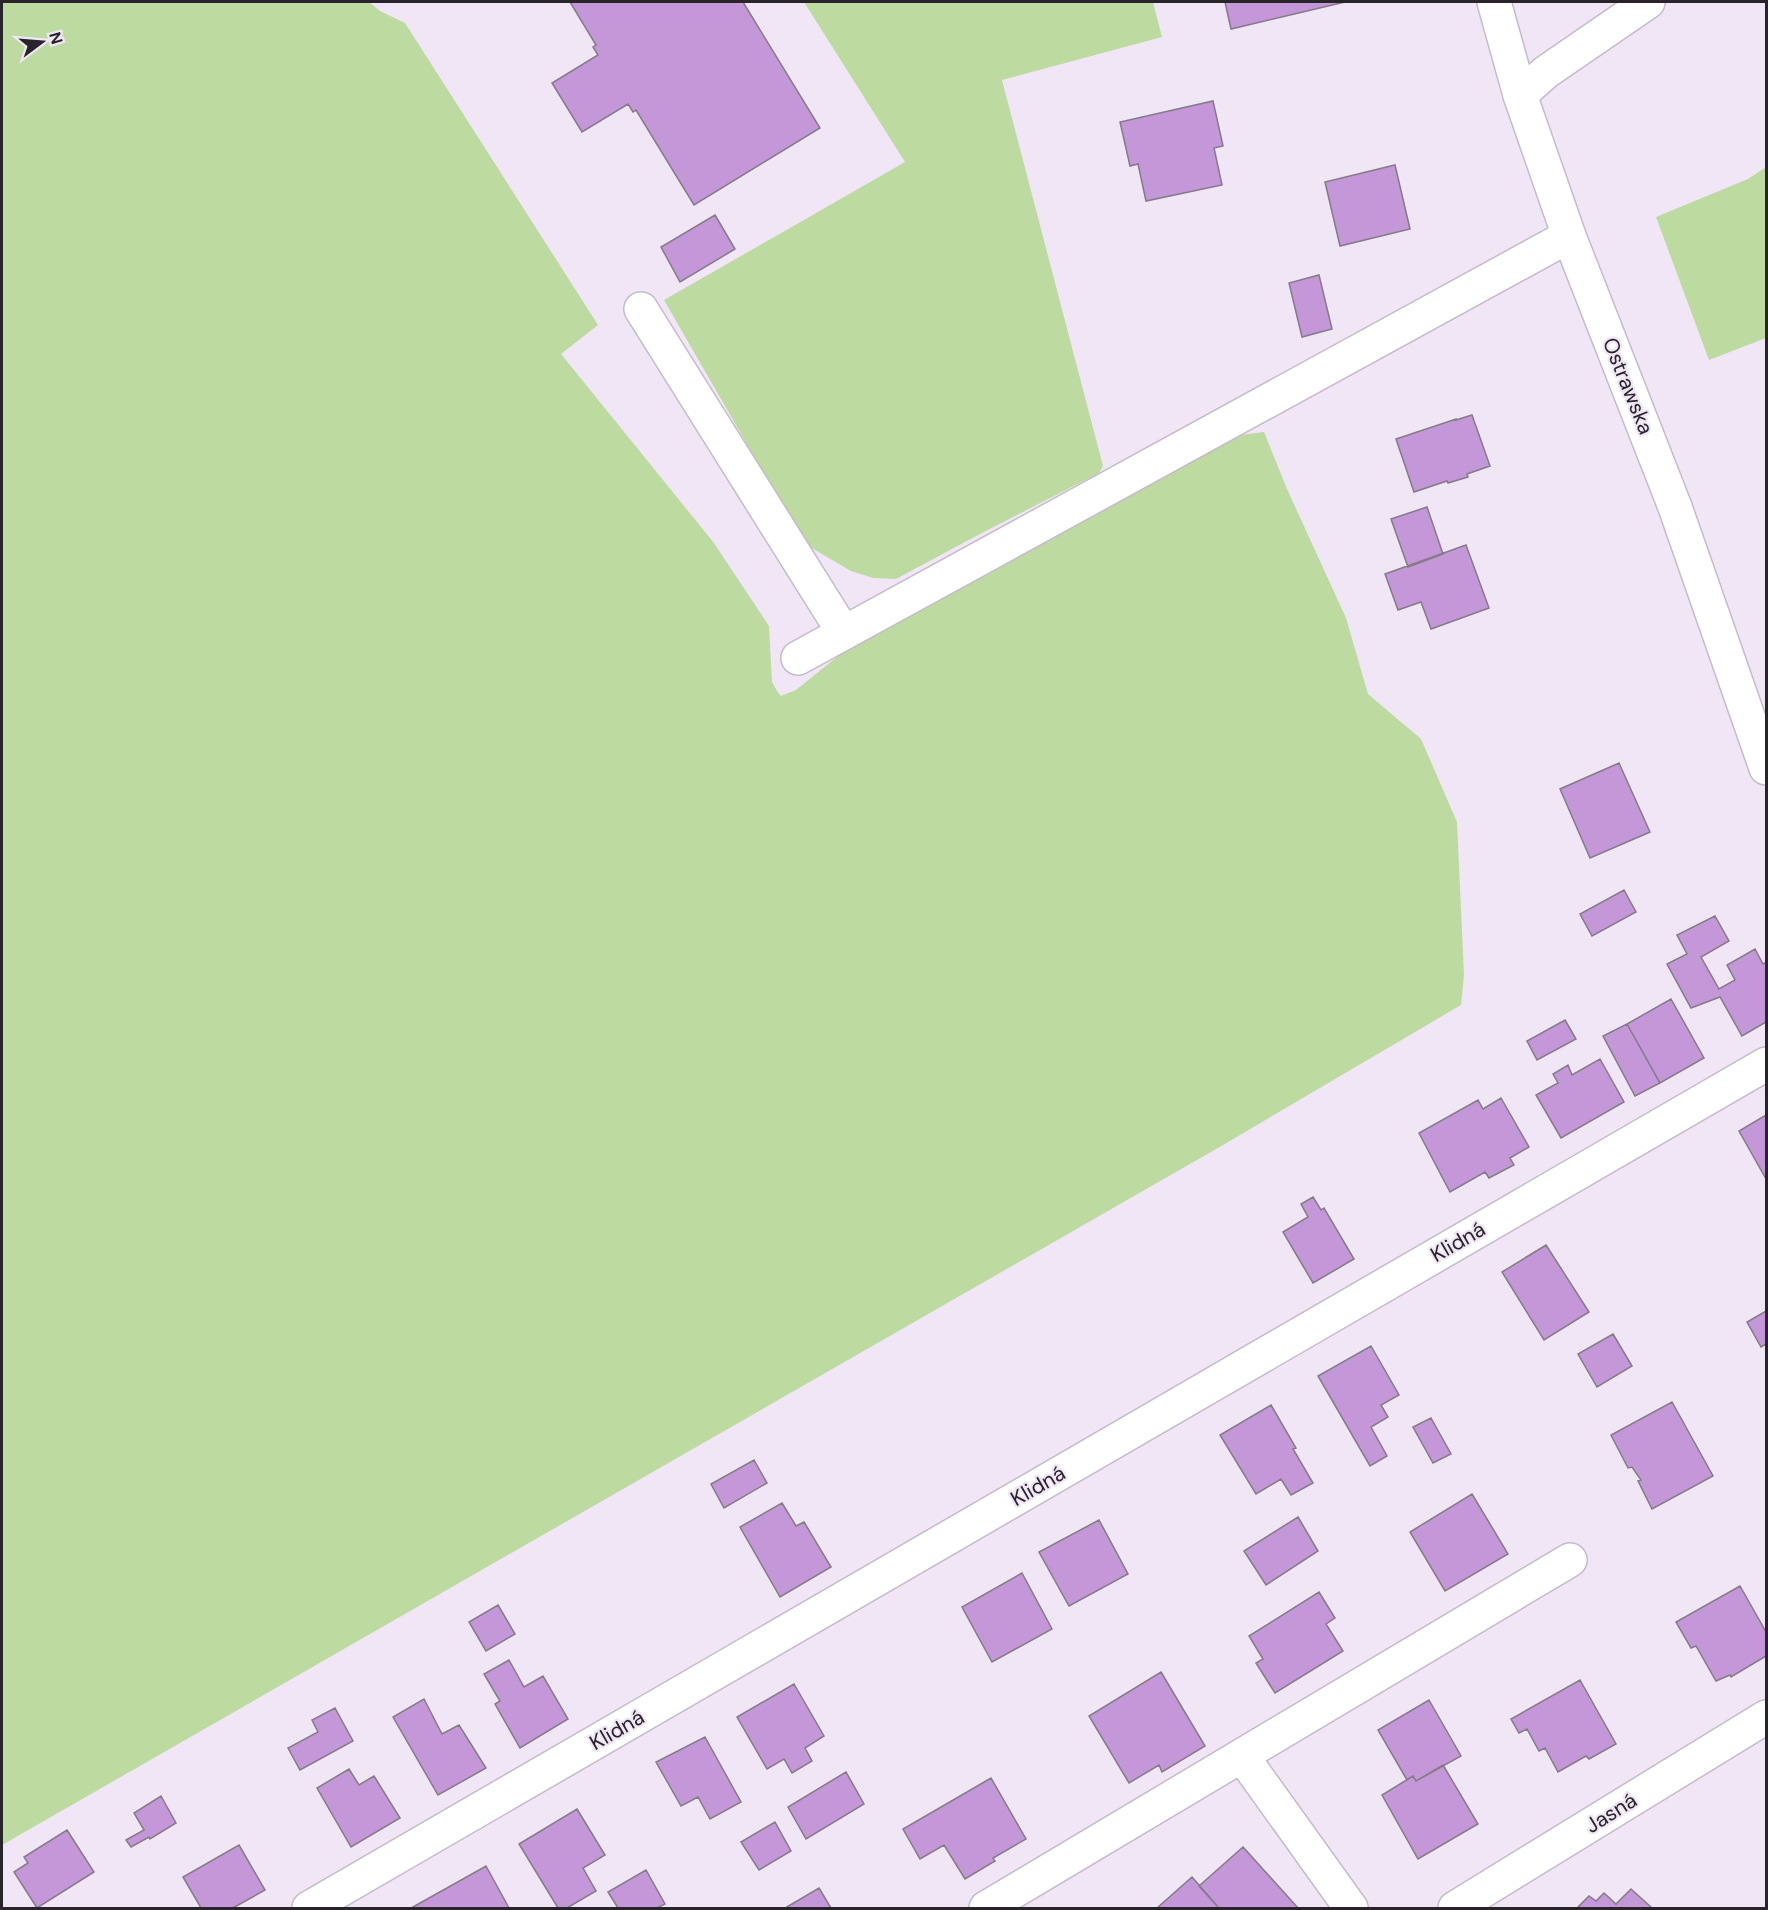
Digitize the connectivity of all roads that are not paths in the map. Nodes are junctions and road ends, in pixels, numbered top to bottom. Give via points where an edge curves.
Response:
1 (1494, 2) edge
2 (1648, 2) edge
3 (1520, 95) junction
4 (1569, 236) junction
5 (641, 309) dead end
6 (844, 633) junction
7 (798, 658) dead end
8 (1767, 768) edge
9 (1767, 1064) edge
10 (1570, 1560) dead end
11 (1767, 1717) edge
12 (1242, 1756) junction
13 (309, 1908) edge
14 (986, 1908) edge
15 (1351, 1908) edge
16 (1455, 1908) edge

1 - 3 street, Ostrawska
2 - 3 street via 1546,72
3 - 4 street, Ostrawska
4 - 6 street
4 - 8 street, Ostrawska via 1676,507
5 - 6 street
6 - 7 street
9 - 13 street, Klidná
10 - 12 street
11 - 16 street, Jasná
12 - 14 street
12 - 15 street

